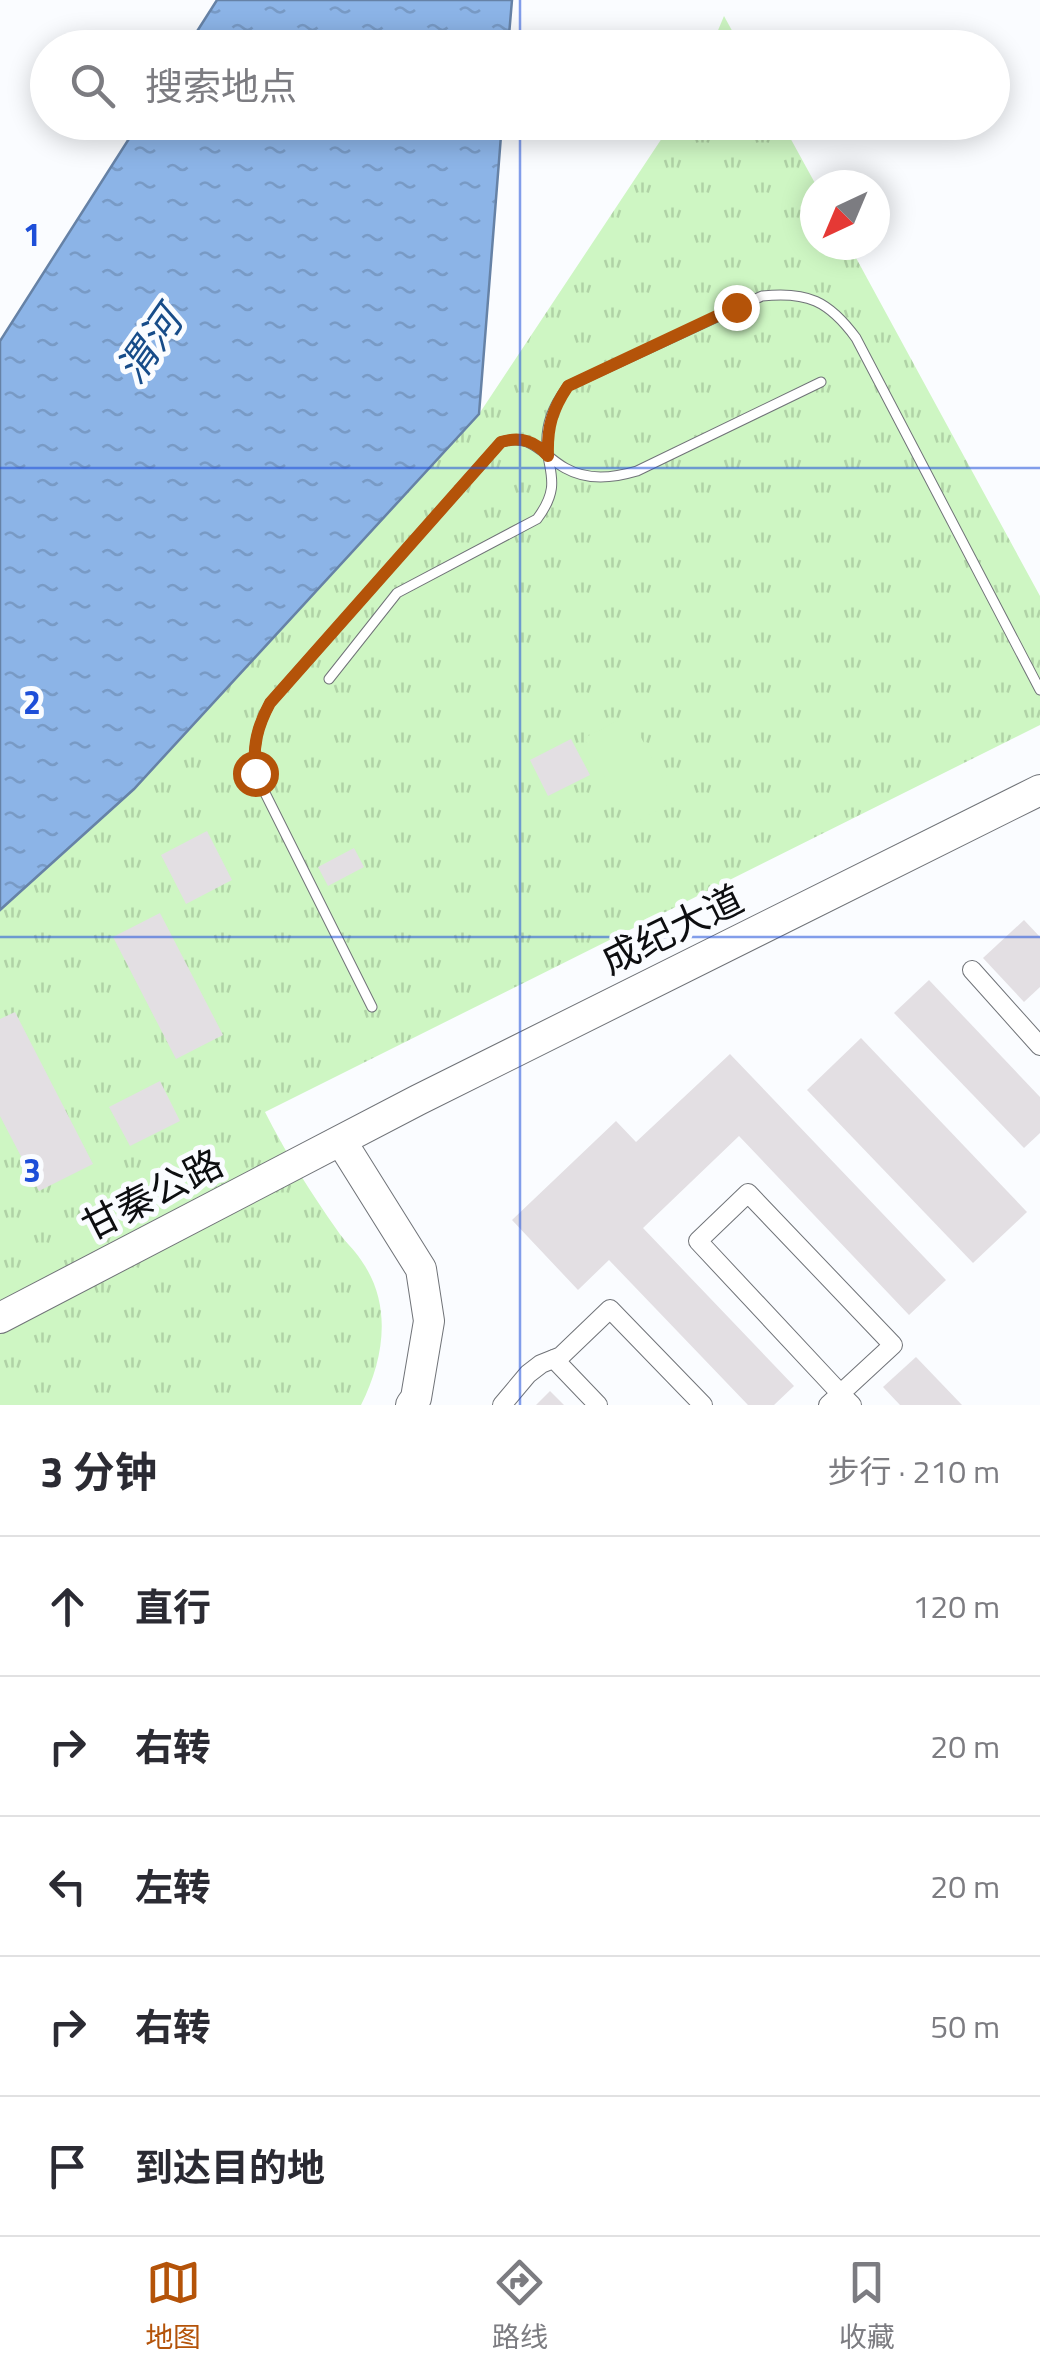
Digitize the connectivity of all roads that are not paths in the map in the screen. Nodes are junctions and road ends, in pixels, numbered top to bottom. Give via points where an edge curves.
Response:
1 (821, 382) dead end
2 (548, 456) junction
3 (328, 679) dead end
4 (1040, 690) edge
5 (1040, 790) edge
6 (972, 970) dead end
7 (372, 1007) dead end
8 (1040, 1046) edge
9 (340, 1141) junction
10 (0, 1318) edge
11 (554, 1359) junction
12 (840, 1401) edge
13 (410, 1405) edge
14 (502, 1405) edge
15 (598, 1405) edge
16 (703, 1405) edge

1 - 2 lane via 614,478 579,474
2 - 3 lane via 552,490 537,519 398,592
2 - 4 lane via 554,406 568,386 762,296 816,300 840,315 856,338
2 - 7 lane via 532,442 501,442 258,724 255,773
5 - 9 main road, 成纪大道
6 - 8 street
9 - 10 main road, 甘秦公路
9 - 13 main road via 421,1269 429,1321
11 - 14 street via 528,1374
11 - 15 street
11 - 16 street via 610,1309
12 - 12 street via 893,1344 748,1192 698,1241

